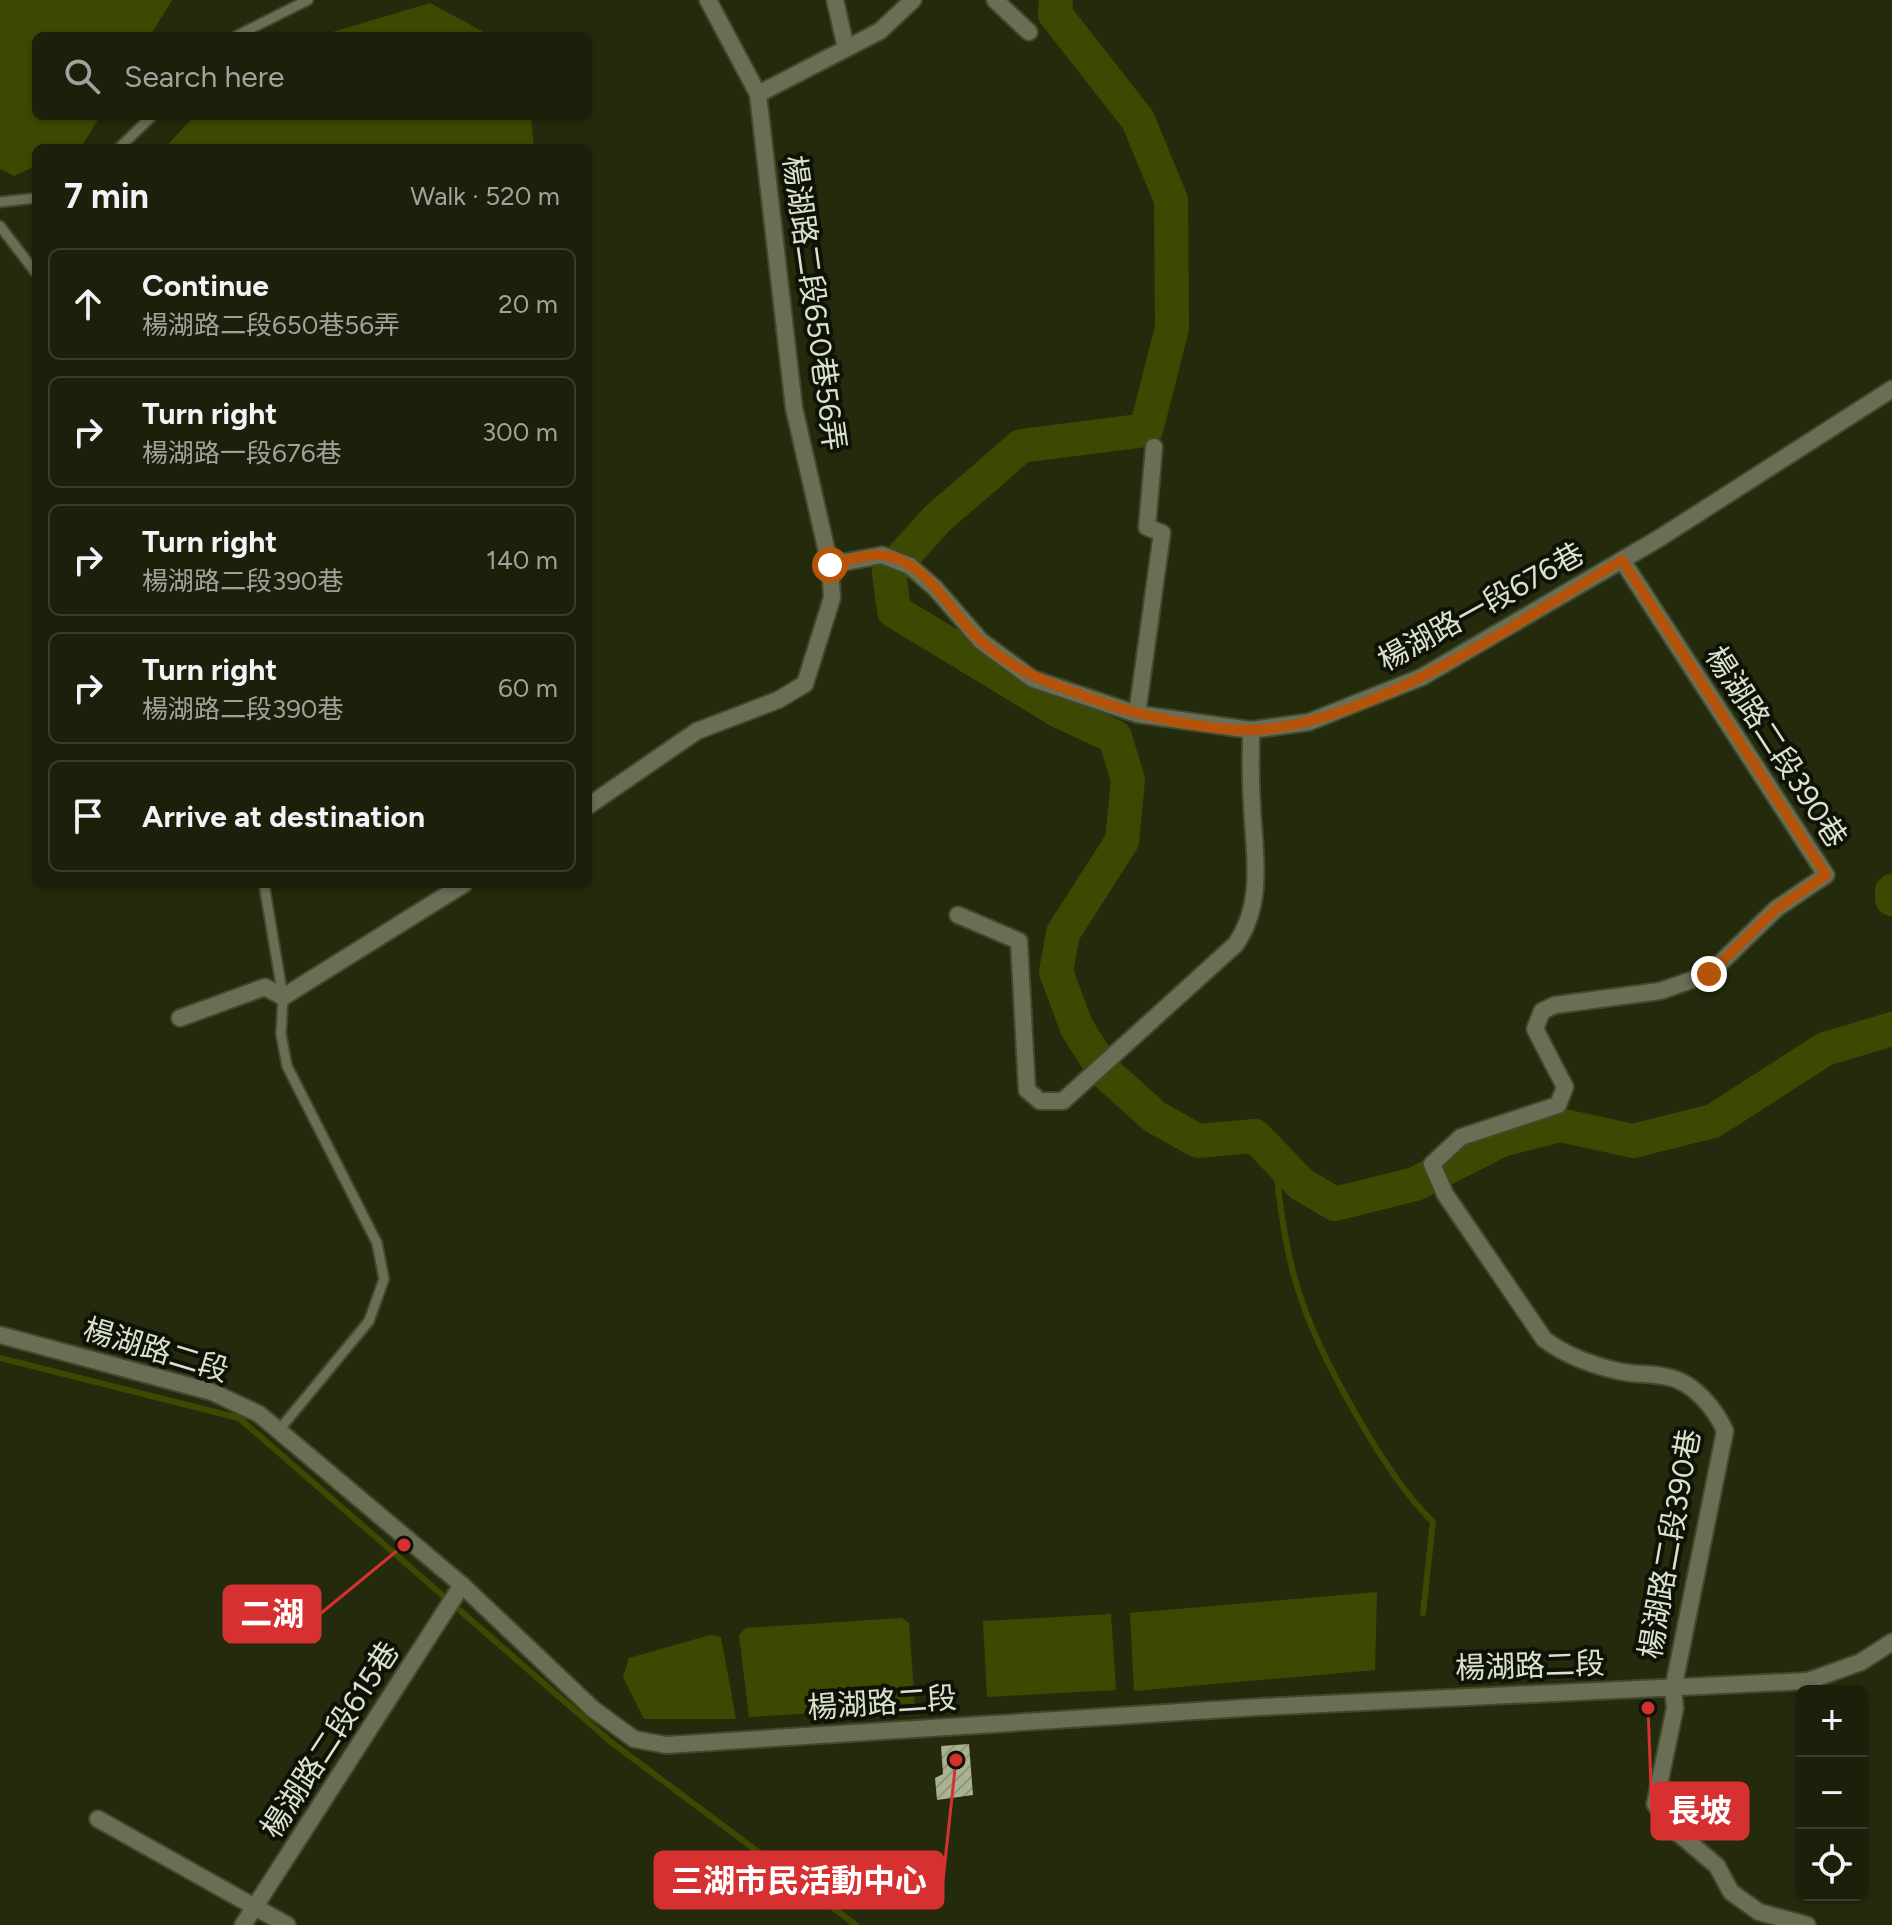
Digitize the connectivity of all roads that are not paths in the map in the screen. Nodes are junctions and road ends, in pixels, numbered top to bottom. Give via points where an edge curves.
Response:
1 (308, 0) edge
2 (708, 0) edge
3 (835, 0) edge
4 (913, 0) edge
5 (995, 0) edge
6 (244, 32) edge
7 (1029, 32) dead end
8 (846, 48) junction
9 (758, 94) junction
10 (148, 120) edge
11 (123, 144) edge
12 (32, 198) edge
13 (0, 202) edge
14 (0, 226) edge
15 (32, 268) edge
16 (1892, 389) edge
17 (1154, 447) dead end
18 (1622, 560) junction
19 (830, 565) junction
20 (1137, 714) junction
21 (1251, 730) junction
22 (592, 803) edge
23 (265, 888) edge
24 (458, 888) edge
25 (958, 915) dead end
26 (283, 997) junction
27 (180, 1018) dead end
28 (0, 1335) edge
29 (279, 1430) junction
30 (462, 1585) junction
31 (1892, 1642) edge
32 (1673, 1690) junction
33 (98, 1819) dead end
34 (255, 1906) junction
35 (243, 1925) edge
36 (287, 1925) edge
37 (1807, 1925) edge

1 - 6 lane
2 - 9 street, 楊湖路二段650巷56弄
3 - 8 street
4 - 8 street via 880,31
5 - 7 street
8 - 9 street
9 - 19 street, 楊湖路二段650巷56弄 via 794,408
10 - 11 lane
12 - 13 lane
14 - 15 lane
16 - 18 street, 楊湖路一段676巷
17 - 20 street via 1147,527 1162,533
18 - 21 street, 楊湖路一段676巷 via 1422,677 1309,722
18 - 32 street, 楊湖路二段390巷 via 1826,875 1776,909 1709,974 1660,991 1542,1011 1535,1029 1565,1087 1558,1105 1461,1137 1432,1164 1445,1194 1544,1339 1563,1354 1618,1371 1672,1377 1703,1397 1719,1417 1725,1431
19 - 20 street, 楊湖路一段676巷 via 882,555 910,566 981,641 1033,679
19 - 22 street, 楊湖路二段650巷56弄 via 832,598 805,684 697,731
20 - 21 street, 楊湖路一段676巷
21 - 25 street via 1258,877 1246,930 1063,1101 1040,1101 1027,1090 1019,941
23 - 26 lane
24 - 26 street
26 - 27 street via 265,987
26 - 29 lane via 281,1034 287,1066 377,1243 384,1279 369,1321
28 - 29 street, 楊湖路二段 via 212,1392 259,1414
29 - 30 street, 楊湖路二段
30 - 32 street, 楊湖路二段 via 593,1709 634,1739 666,1745 1274,1706
30 - 34 street, 楊湖路二段615巷
31 - 32 street, 楊湖路二段 via 1861,1662 1808,1681
32 - 37 street via 1675,1708 1655,1804 1671,1827 1717,1866 1731,1892 1759,1912
33 - 34 street
34 - 35 street, 楊湖路二段615巷
34 - 36 street

